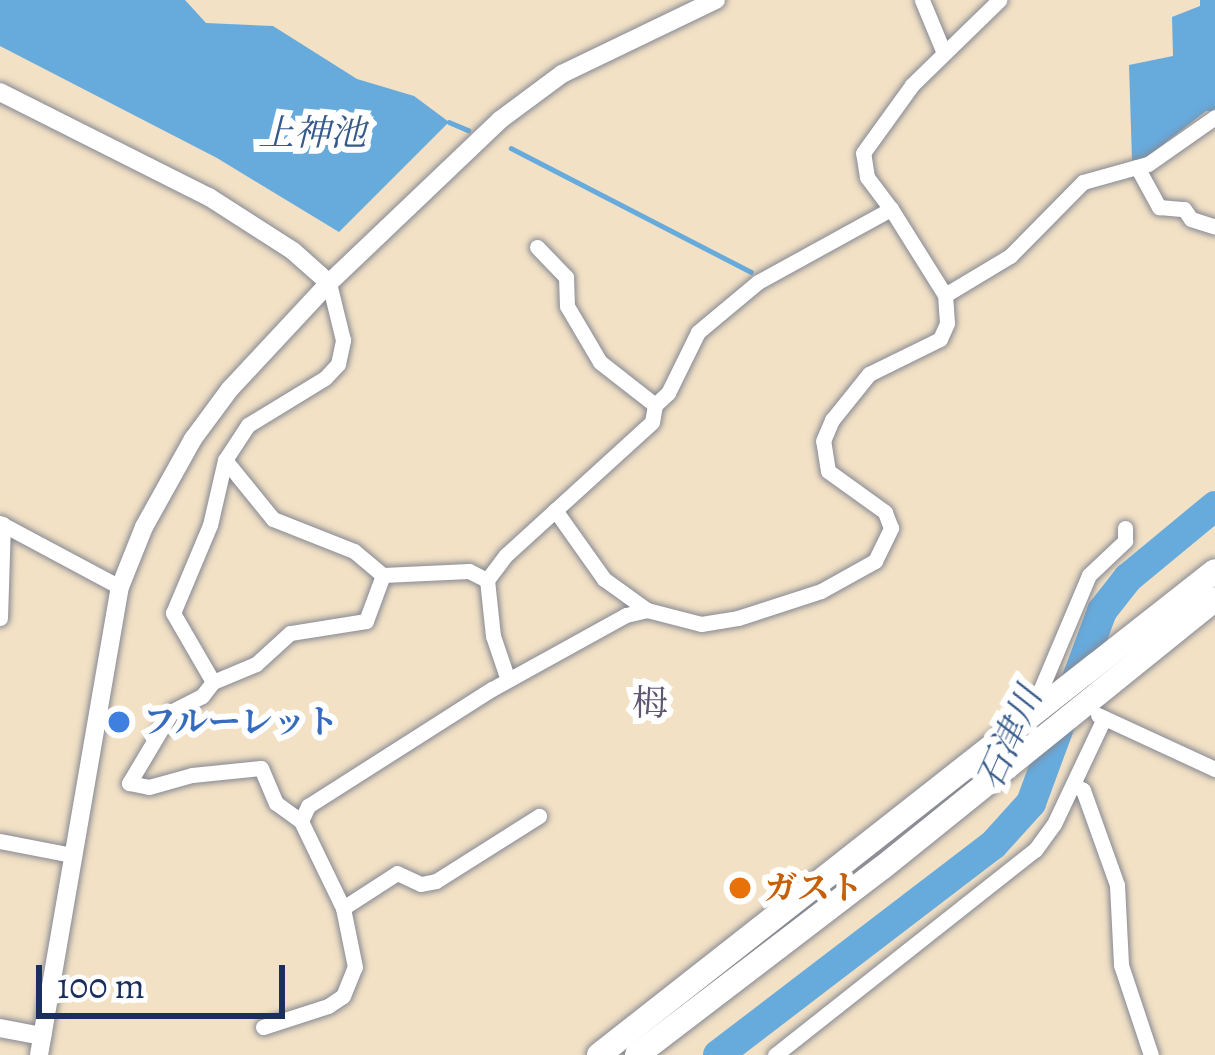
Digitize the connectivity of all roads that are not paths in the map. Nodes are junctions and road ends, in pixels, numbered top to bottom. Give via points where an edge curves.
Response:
1 (922, 0) edge
2 (999, 0) edge
3 (710, 1) edge
4 (944, 53) junction
5 (0, 92) edge
6 (1215, 116) edge
7 (1137, 167) junction
8 (891, 209) junction
9 (1215, 227) edge
10 (537, 247) dead end
11 (329, 283) junction
12 (945, 295) junction
13 (655, 405) junction
14 (225, 460) junction
15 (555, 510) junction
16 (2, 524) edge
17 (1124, 528) dead end
18 (1215, 572) edge
19 (383, 575) junction
20 (488, 580) junction
21 (120, 587) junction
22 (1215, 599) edge
23 (647, 610) junction
24 (0, 618) edge
25 (508, 680) junction
26 (213, 682) junction
27 (1046, 699) junction
28 (1095, 707) junction
29 (1215, 769) edge
30 (1074, 785) junction
31 (539, 816) dead end
32 (301, 820) junction
33 (0, 841) edge
34 (72, 856) junction
35 (344, 908) junction
36 (263, 1027) dead end
37 (0, 1028) edge
38 (41, 1045) edge
39 (599, 1055) edge
40 (637, 1055) edge
41 (776, 1055) edge
42 (1151, 1055) edge

1 - 4 street
2 - 4 street
3 - 11 street via 562,74 500,119
4 - 8 street via 863,153 867,177
5 - 11 street via 209,197
6 - 7 street
7 - 9 street via 1160,207 1184,209
7 - 12 street via 1083,182 1010,256
8 - 12 street
8 - 13 street via 758,282 698,332
10 - 13 street via 566,277 567,306 600,362
11 - 14 street via 343,340 338,364 248,425
11 - 21 street via 193,439
12 - 23 street via 940,339 869,374 823,441 828,471 885,512 891,528 875,561 738,619 701,624
13 - 15 street via 652,422
14 - 19 street via 273,519 354,551
14 - 26 street via 210,525 173,613
15 - 20 street
15 - 23 street via 604,579
16 - 21 street
16 - 24 street
17 - 27 street via 1125,541 1089,575
18 - 27 main road
19 - 20 street via 469,572
19 - 26 street via 366,621 290,633 256,664
20 - 25 street via 493,636
21 - 34 street
22 - 28 main road
23 - 25 street
25 - 32 street via 308,806
26 - 32 street via 172,711 129,784 261,768 276,803
27 - 28 street
27 - 39 main road
28 - 29 street
28 - 30 street
28 - 40 main road via 1031,745
30 - 41 street via 1035,850
30 - 42 street via 1083,790 1117,885 1121,964
31 - 35 street via 436,881 397,873
32 - 35 street
33 - 34 street
34 - 38 street
35 - 36 street via 351,984 328,1006
37 - 38 street

